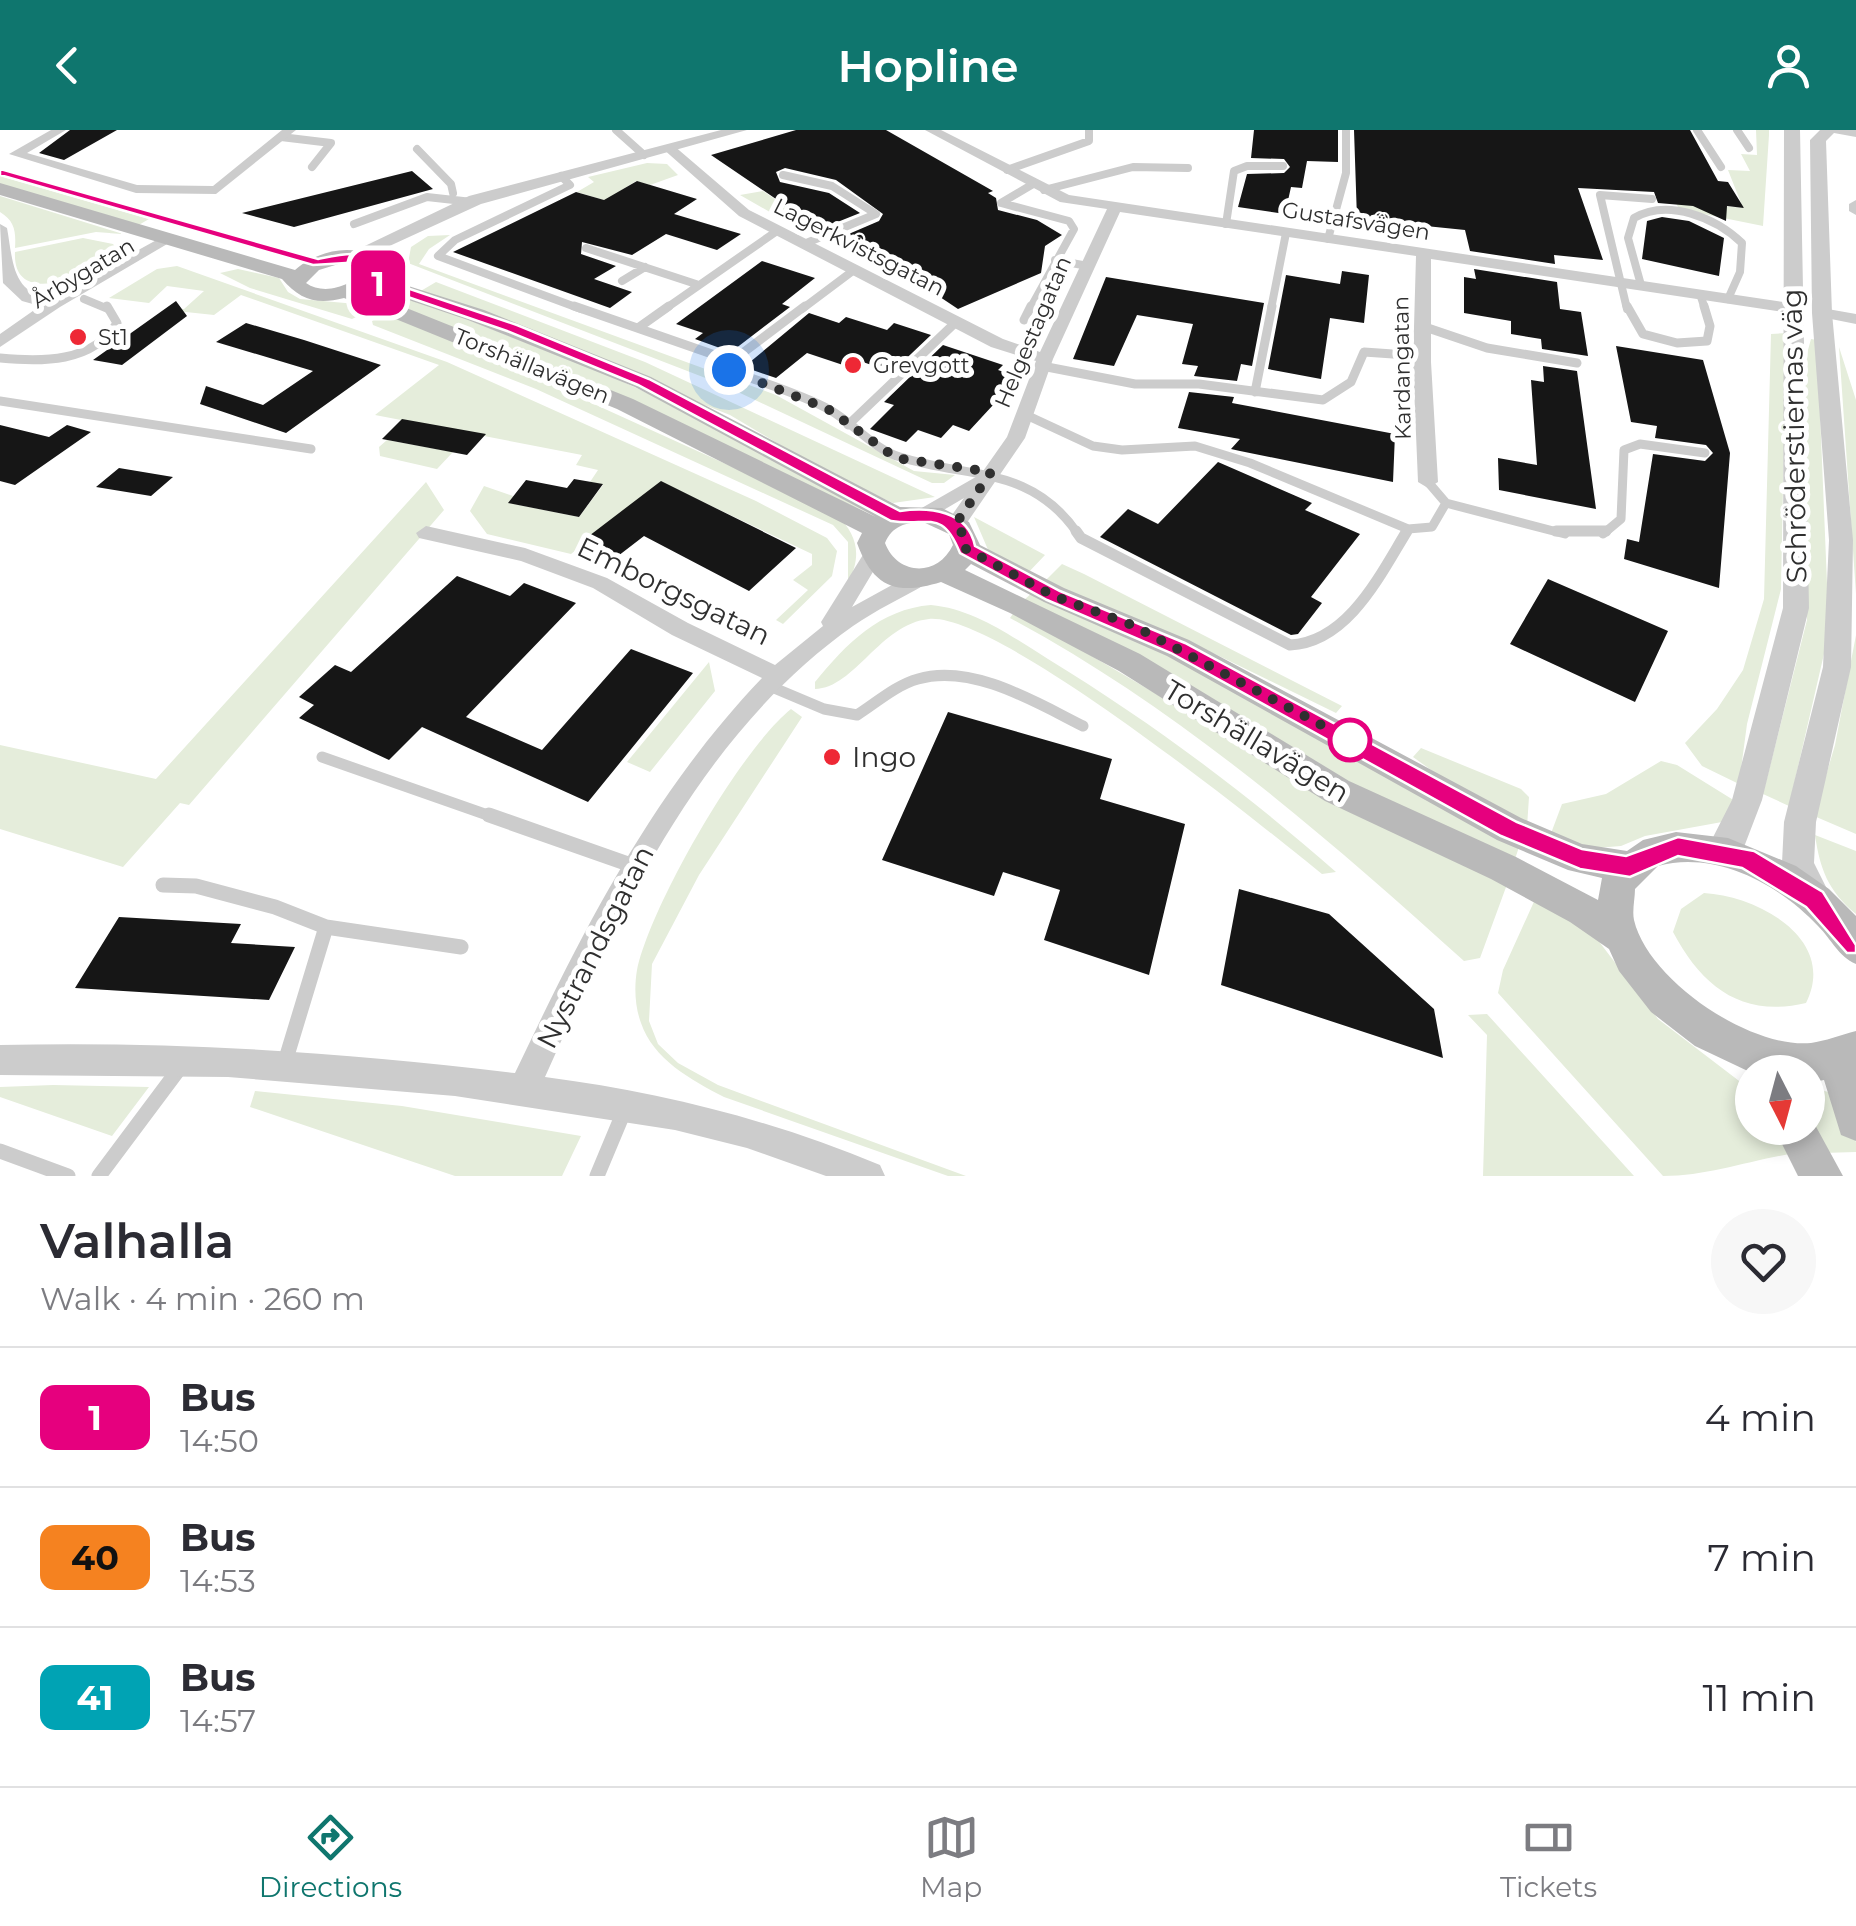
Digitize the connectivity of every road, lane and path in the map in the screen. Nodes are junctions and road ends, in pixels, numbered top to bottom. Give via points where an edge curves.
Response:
1 (60, 130) edge
2 (616, 130) edge
3 (739, 130) edge
4 (931, 130) edge
5 (1088, 130) edge
6 (1346, 130) edge
7 (1697, 130) edge
8 (1737, 130) edge
9 (1792, 130) edge
10 (1816, 130) edge
11 (1834, 130) edge
12 (1856, 132) edge
13 (286, 133) edge
14 (668, 148) junction
15 (1750, 148) dead end
16 (417, 149) dead end
17 (644, 154) junction
18 (1283, 166) dead end
19 (1721, 166) dead end
20 (312, 167) dead end
21 (1188, 168) dead end
22 (1007, 170) junction
23 (0, 173) edge
24 (560, 176) junction
25 (783, 176) dead end
26 (1039, 187) junction
27 (0, 189) edge
28 (452, 194) junction
29 (1652, 199) dead end
30 (472, 202) junction
31 (1115, 207) junction
32 (354, 224) dead end
33 (1226, 224) junction
34 (422, 225) junction
35 (0, 228) edge
36 (187, 228) junction
37 (777, 231) junction
38 (1286, 233) junction
39 (168, 239) junction
40 (1328, 240) junction
41 (804, 244) junction
42 (586, 248) dead end
43 (1424, 254) junction
44 (353, 256) junction
45 (1055, 260) junction
46 (318, 262) junction
47 (1088, 266) junction
48 (645, 267) junction
49 (854, 270) junction
50 (372, 274) junction
51 (6, 278) junction
52 (297, 280) junction
53 (622, 281) dead end
54 (1619, 282) junction
55 (700, 285) junction
56 (1642, 286) junction
57 (345, 291) junction
58 (86, 292) junction
59 (1700, 294) junction
60 (1728, 298) junction
61 (56, 302) junction
62 (1790, 308) junction
63 (1822, 313) junction
64 (1856, 319) edge
65 (1024, 320) dead end
66 (956, 322) junction
67 (1422, 326) junction
68 (638, 328) junction
69 (3, 341) edge
70 (1422, 356) junction
71 (0, 358) edge
72 (732, 360) junction
73 (1044, 363) junction
74 (1578, 363) dead end
75 (1255, 392) junction
76 (0, 400) edge
77 (1024, 414) junction
78 (848, 425) junction
79 (311, 448) dead end
80 (1704, 453) dead end
81 (991, 472) junction
82 (1428, 482) joint
83 (1446, 503) junction
84 (893, 529) junction
85 (1408, 529) junction
86 (426, 533) dead end
87 (960, 537) junction
88 (932, 576) junction
89 (827, 629) junction
90 (773, 680) junction
91 (1083, 726) dead end
92 (322, 756) dead end
93 (1722, 851) junction
94 (631, 865) junction
95 (1630, 867) junction
96 (163, 885) dead end
97 (1840, 924) edge
98 (326, 928) junction
99 (1621, 936) junction
100 (460, 947) dead end
101 (1739, 1055) edge
102 (1847, 1056) edge
103 (187, 1058) junction
104 (0, 1060) edge
105 (285, 1062) junction
106 (524, 1088) junction
107 (627, 1105) junction
108 (1856, 1120) edge
109 (1804, 1145) edge
110 (0, 1151) edge
111 (68, 1176) edge
112 (99, 1176) edge
113 (596, 1176) edge
114 (869, 1176) edge
115 (1821, 1176) edge

1 - 13 street via 16,154 136,188 216,190
2 - 17 lane
3 - 14 street
4 - 22 street, Gustafsvägen
5 - 22 lane via 1088,142
6 - 40 lane via 1346,173
7 - 19 lane
8 - 15 lane
9 - 62 street, Schröderstiernas väg
10 - 11 street
11 - 12 street
11 - 63 street, Schröderstiernas väg via 1818,140
13 - 20 lane via 331,143
14 - 17 street
14 - 37 street, Lagerkvistsgatan via 722,198
16 - 28 lane via 451,184
17 - 24 street
18 - 33 lane via 1234,171
21 - 26 lane via 1126,165
22 - 26 street, Gustafsvägen
23 - 36 main road
24 - 30 street
24 - 68 lane via 570,185 455,240 438,256
25 - 41 lane via 818,179 876,214
26 - 31 street, Gustafsvägen via 1066,200
26 - 45 lane via 1001,203 1069,221 1074,229
27 - 39 main road
28 - 30 lane
28 - 32 lane via 400,204
29 - 54 lane via 1600,195
30 - 34 street
31 - 33 street, Gustafsvägen
31 - 47 street, Helgestagatan
33 - 38 street, Gustafsvägen
34 - 44 street
34 - 50 street
35 - 51 street
36 - 39 main road
36 - 46 main road
37 - 41 street, Lagerkvistsgatan
37 - 55 lane
38 - 40 street, Gustafsvägen
38 - 75 lane
39 - 52 main road
40 - 43 street, Gustafsvägen
41 - 49 street, Lagerkvistsgatan
42 - 48 lane
43 - 54 street, Gustafsvägen
43 - 67 street, Kardangatan
44 - 46 main road
44 - 50 main road, Torshällavägen via 370,260
45 - 47 lane
45 - 65 lane
46 - 52 main road
47 - 73 street, Helgestagatan
48 - 53 lane
48 - 55 lane
49 - 66 street, Lagerkvistsgatan
49 - 72 lane
50 - 57 main road
50 - 84 main road, Torshällavägen via 644,382
51 - 58 street
51 - 61 street via 31,299
52 - 57 main road, Torshällavägen via 312,294
54 - 56 street, Gustafsvägen
54 - 59 lane via 1643,334 1676,342 1708,341
55 - 68 lane
56 - 59 street, Gustafsvägen
56 - 60 lane via 1628,231 1644,208 1718,222 1742,243 1740,272
57 - 84 main road, Torshällavägen via 625,404
58 - 61 street
58 - 69 street, Årbygatan via 44,324
58 - 71 lane via 106,305 117,324 114,333 64,357
59 - 60 street, Gustafsvägen
60 - 62 street, Gustafsvägen
61 - 69 street, Årbygatan
62 - 63 street
62 - 93 street, Schröderstiernas väg via 1797,400 1796,608 1747,800
63 - 64 street
63 - 97 street, Schröderstiernas väg via 1841,540 1837,668 1800,822 1798,863
66 - 73 street, Lagerkvistsgatan
66 - 78 lane
67 - 70 street, Kardangatan
67 - 74 lane via 1487,348
68 - 72 lane
70 - 75 lane via 1364,352 1362,370 1342,393 1323,400
70 - 82 street, Kardangatan
72 - 78 lane via 734,374 802,396
73 - 75 lane via 1135,384
73 - 77 street, Helgestagatan
76 - 79 lane
77 - 81 street, Helgestagatan via 1008,453
77 - 85 lane via 1093,446 1195,446
78 - 81 lane via 896,458
80 - 83 lane via 1640,444 1624,450 1621,519 1602,534 1567,534
81 - 84 street, Helgestagatan
81 - 85 lane via 1061,509 1081,538 1305,648 1326,639
81 - 87 street, Helgestagatan
82 - 83 lane
83 - 85 lane via 1432,527
84 - 87 main road, Torshällavägen
84 - 88 main road, Torshällavägen via 890,573
84 - 89 street, Nystrandsgatan
86 - 90 street, Emborgsgatan via 525,555 600,583
87 - 88 main road via 959,564
87 - 95 main road, Torshällavägen via 1054,596 1178,648 1509,829 1580,859
88 - 89 street, Nystrandsgatan
88 - 99 main road, Torshällavägen via 1090,641 1294,768 1530,882
89 - 90 street, Nystrandsgatan
90 - 91 lane via 824,708 857,716 922,677 964,680 1024,697
90 - 94 street, Nystrandsgatan via 700,764
92 - 94 lane
93 - 95 main road via 1678,846
93 - 97 main road via 1770,869
94 - 106 street, Nystrandsgatan
95 - 99 main road via 1616,898
96 - 98 lane via 196,886
98 - 100 lane
98 - 105 lane
99 - 101 main road via 1664,1000
102 - 108 main road
103 - 104 street, Nystrandsgatan
103 - 105 street, Nystrandsgatan
103 - 112 lane
105 - 106 street, Nystrandsgatan
106 - 107 street, Nystrandsgatan
107 - 113 lane
107 - 114 street, Nystrandsgatan via 749,1133
109 - 115 main road
110 - 111 lane

